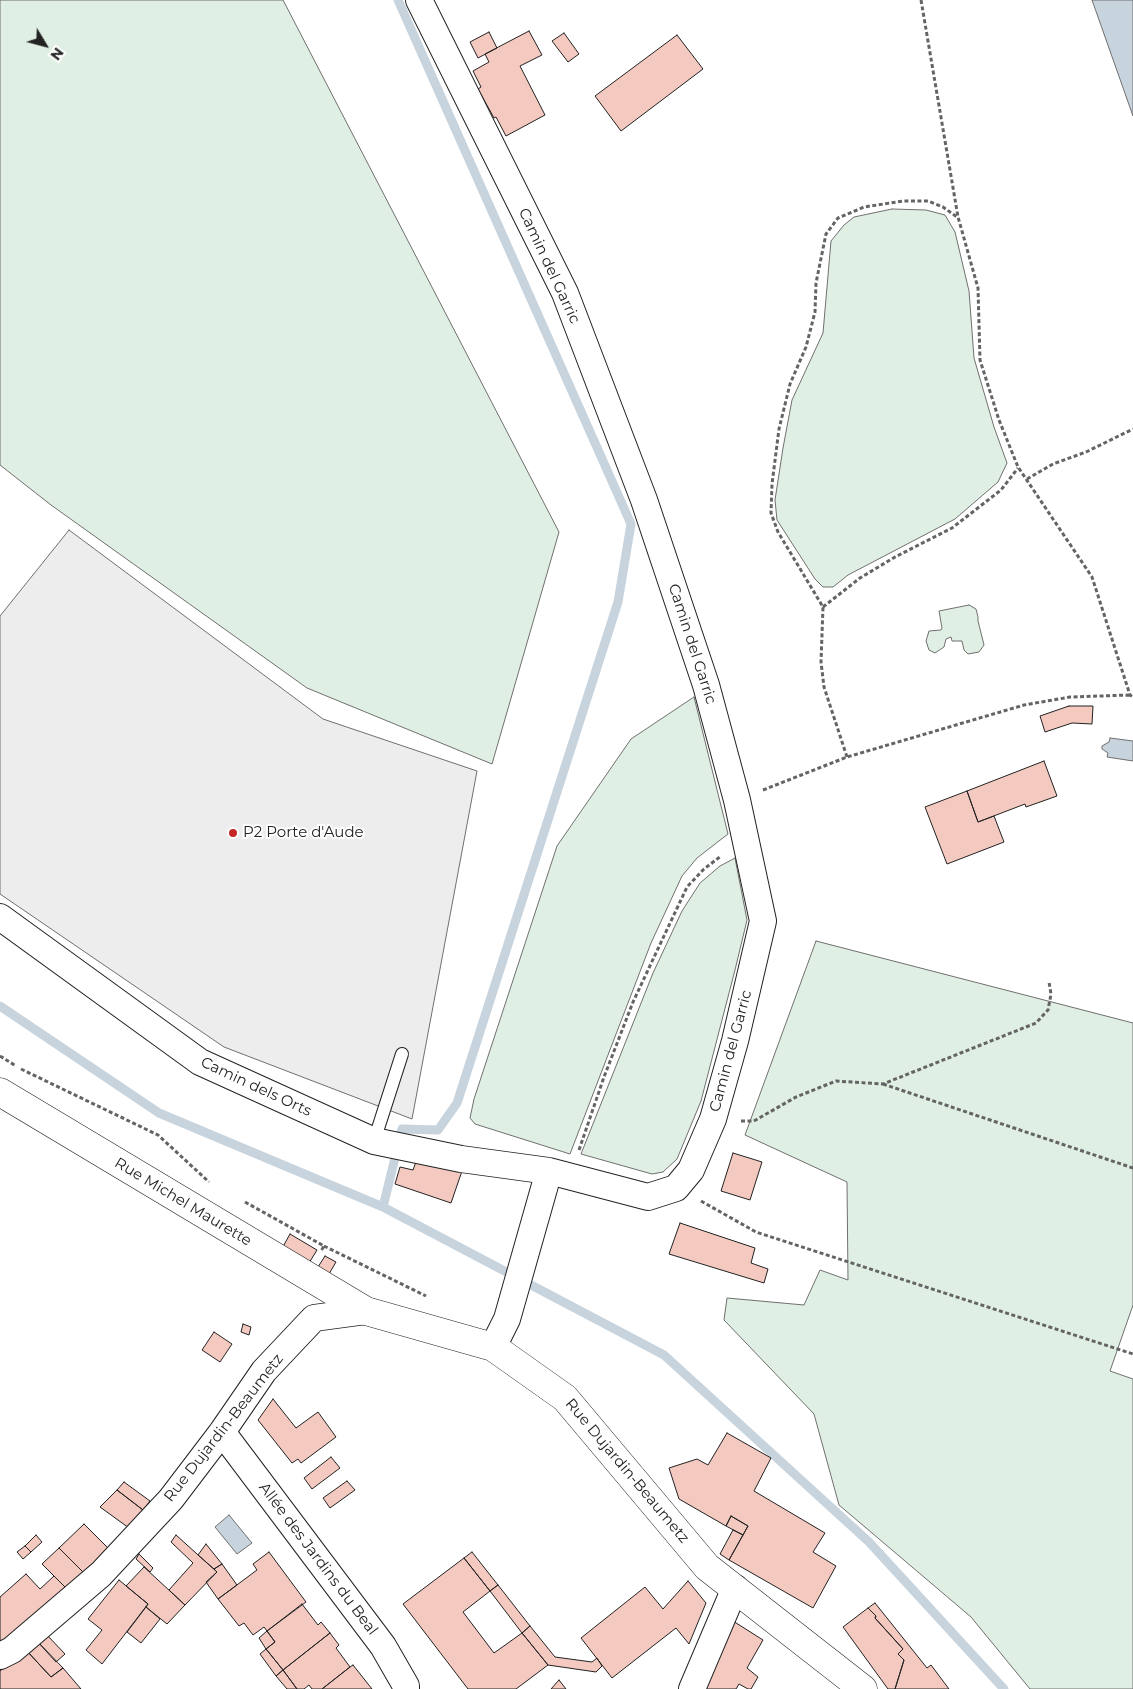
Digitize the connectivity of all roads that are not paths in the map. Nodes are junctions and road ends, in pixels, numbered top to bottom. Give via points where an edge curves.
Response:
1 (419, 0) edge
2 (0, 917) edge
3 (402, 1054) dead end
4 (0, 1092) edge
5 (376, 1141) junction
6 (560, 1174) junction
7 (366, 1311) junction
8 (493, 1347) junction
9 (222, 1432) junction
10 (735, 1588) junction
11 (0, 1656) edge
12 (406, 1689) edge
13 (692, 1689) edge
14 (863, 1689) edge

1 - 6 street, Camin del Garric via 564,293 644,500 706,685 737,800 763,921 713,1119 691,1170 676,1188 648,1197
2 - 5 street, Camin dels Orts via 200,1062
3 - 5 lane
4 - 7 main road, Rue Michel Maurette
5 - 6 street, Camin dels Orts via 460,1159
6 - 8 street via 535,1215 507,1320
7 - 8 main road, Rue Dujardin-Beaumetz
7 - 9 street, Rue Dujardin-Beaumetz via 314,1318 264,1371
8 - 10 main road, Rue Dujardin-Beaumetz via 565,1398 708,1566
9 - 11 street, Rue Dujardin-Beaumetz via 170,1499 101,1574 12,1650
9 - 12 street, Allée des Jardins du Beal via 384,1646
10 - 13 street
10 - 14 main road, Rue Dujardin-Beaumetz

